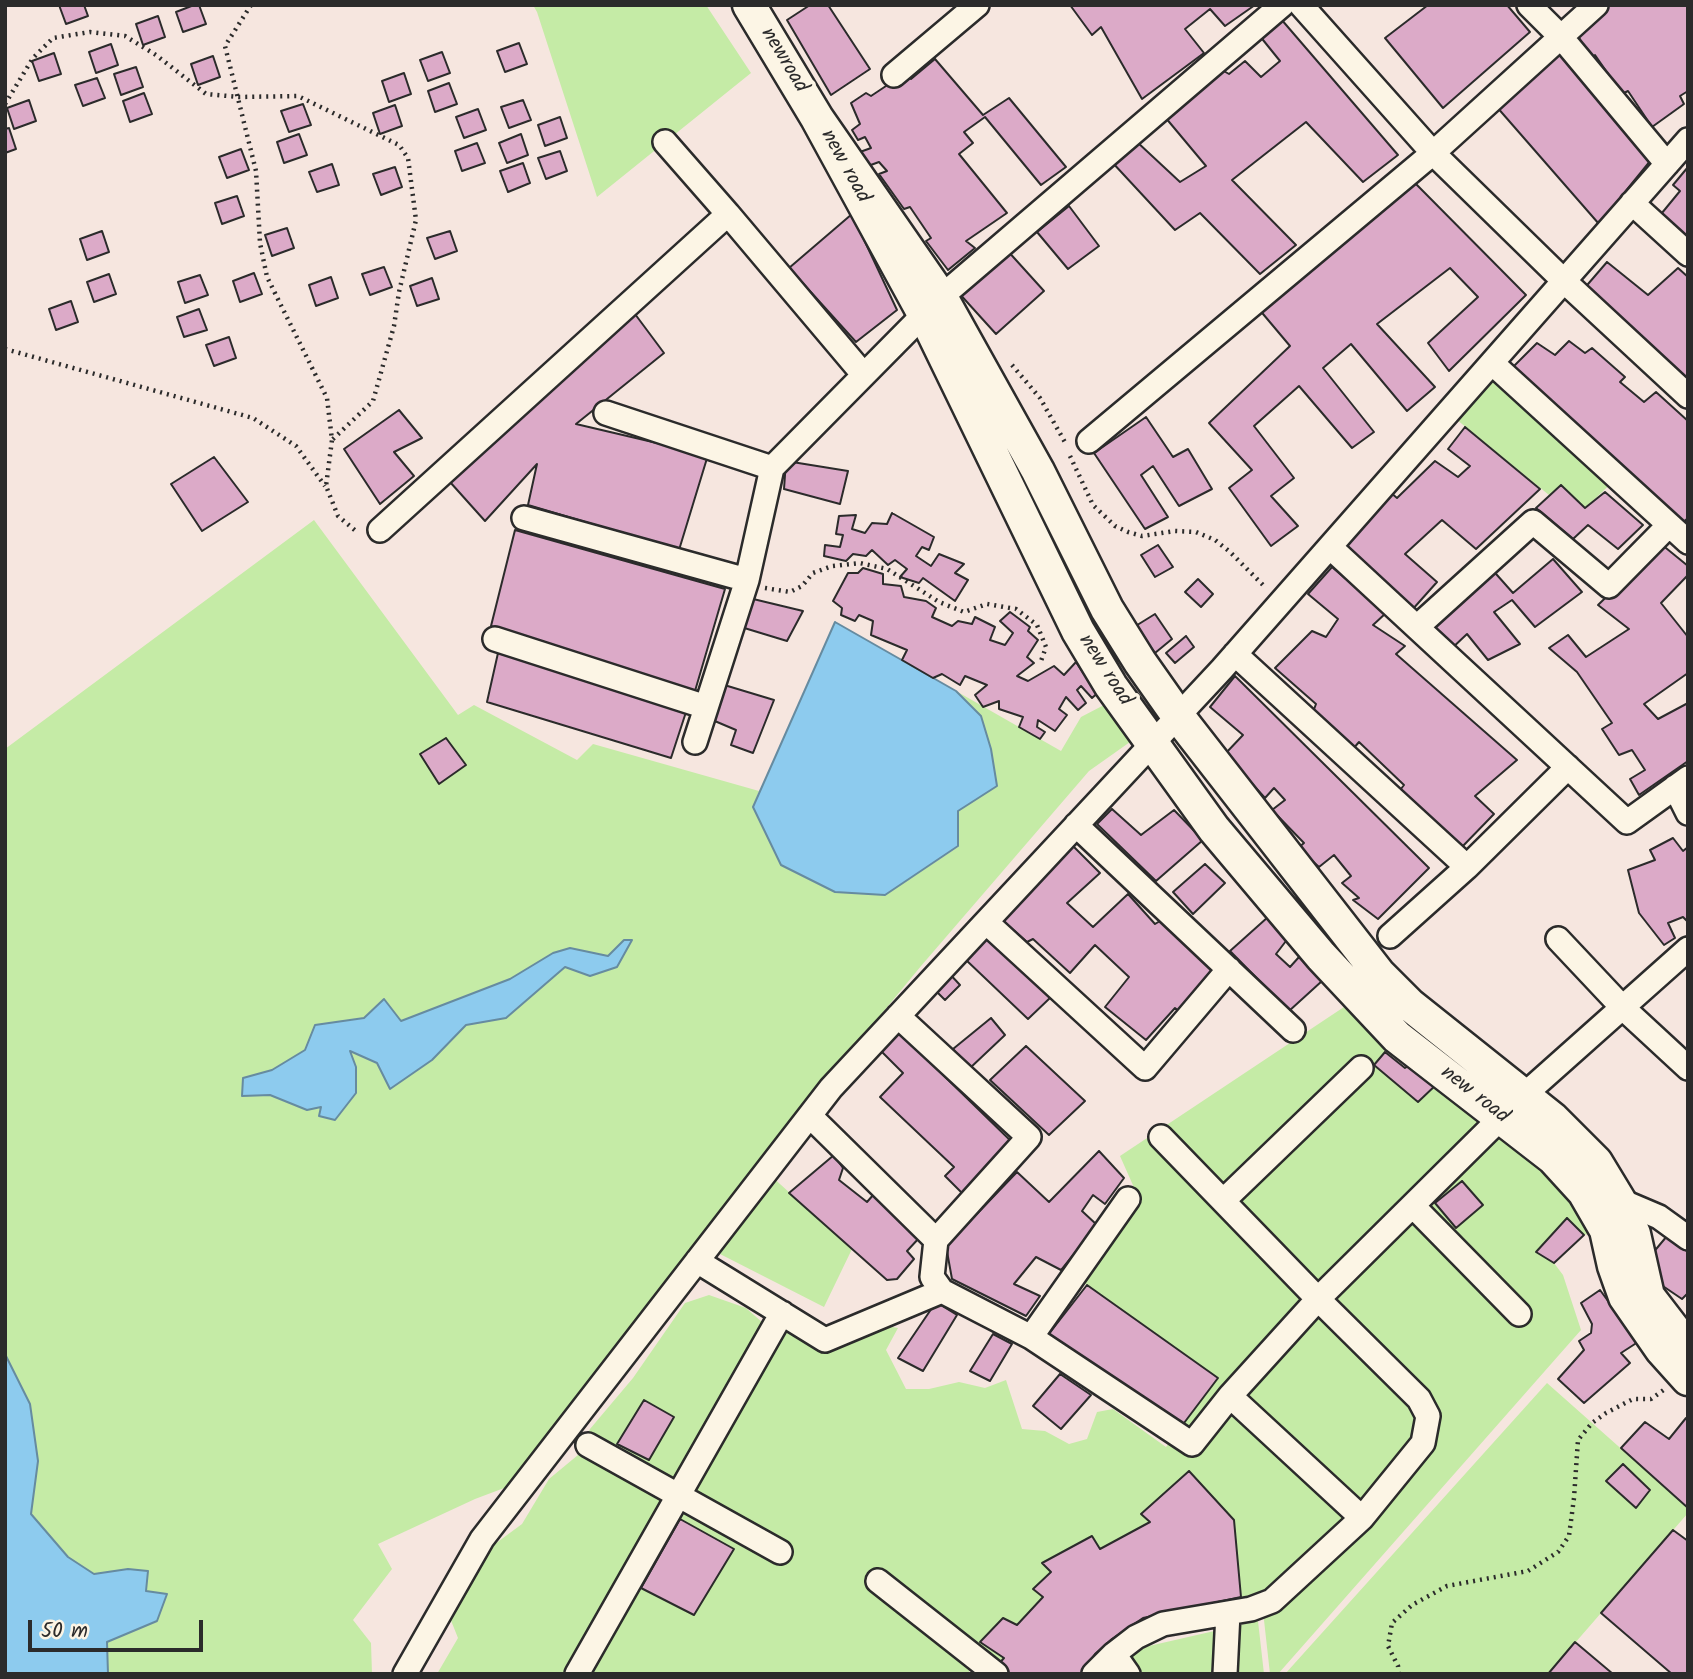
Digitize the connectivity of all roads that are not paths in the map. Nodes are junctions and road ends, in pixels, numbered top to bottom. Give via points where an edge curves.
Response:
1 (749, 5) edge
2 (977, 5) edge
3 (1282, 5) edge
4 (1301, 5) edge
5 (1529, 5) edge
6 (1595, 5) edge
7 (1561, 37) junction
8 (894, 75) dead end
9 (817, 118) joint
10 (1688, 140) edge
11 (665, 142) dead end
12 (1433, 153) junction
13 (1667, 164) junction
14 (1632, 203) junction
15 (728, 215) junction
16 (1688, 254) edge
17 (1564, 281) junction
18 (932, 305) junction
19 (1492, 363) junction
20 (863, 374) junction
21 (1688, 396) edge
22 (606, 413) dead end
23 (1089, 441) dead end
24 (772, 468) junction
25 (524, 518) dead end
26 (1669, 525) junction
27 (380, 530) road end
28 (1688, 542) edge
29 (1330, 547) junction
30 (747, 580) junction
31 (1417, 627) junction
32 (495, 639) dead end
33 (1235, 654) junction
34 (706, 706) junction
35 (1178, 716) junction
36 (695, 742) dead end
37 (1153, 743) junction
38 (1568, 768) junction
39 (1681, 782) edge
40 (1688, 813) edge
41 (1076, 825) junction
42 (1467, 867) junction
43 (986, 922) junction
44 (1390, 936) dead end
45 (1558, 939) dead end
46 (1688, 949) edge
47 (1229, 969) junction
48 (1622, 1007) junction
49 (898, 1016) junction
50 (1293, 1030) dead end
51 (1362, 1068) dead end
52 (1688, 1068) edge
53 (1513, 1107) junction
54 (810, 1115) junction
55 (1161, 1137) dead end
56 (1128, 1199) dead end
57 (1223, 1201) junction
58 (1413, 1206) junction
59 (1607, 1206) junction
60 (1688, 1238) edge
61 (936, 1240) junction
62 (697, 1261) junction
63 (942, 1291) junction
64 (1318, 1299) junction
65 (782, 1313) junction
66 (1519, 1314) dead end
67 (1031, 1337) junction
68 (1684, 1364) edge
69 (1230, 1395) junction
70 (588, 1445) dead end
71 (679, 1495) junction
72 (1362, 1518) junction
73 (780, 1552) dead end
74 (878, 1581) dead end
75 (1228, 1612) junction
76 (1114, 1654) junction
77 (405, 1674) edge
78 (577, 1674) edge
79 (996, 1674) edge
80 (1094, 1674) edge
81 (1128, 1674) edge
82 (1225, 1674) edge

1 - 9 main road, newroad
2 - 8 street
3 - 18 street
4 - 12 street
5 - 7 street
6 - 7 street
7 - 12 street
7 - 13 street
9 - 18 main road, new road
10 - 13 street
11 - 15 street
12 - 17 street
12 - 23 street
13 - 14 street
14 - 16 street
14 - 17 street
15 - 20 street
15 - 27 street
17 - 19 street
17 - 21 street
18 - 20 street
18 - 35 main road, new road via 1038,471 1107,609
18 - 37 main road, new road via 1078,631
19 - 26 street
19 - 29 street
20 - 24 street
22 - 24 street
24 - 30 street
25 - 30 street
26 - 28 street
26 - 31 street via 1609,586 1533,522
29 - 31 street
29 - 33 street
30 - 34 street
31 - 38 street
32 - 34 street
33 - 35 street
33 - 42 street
34 - 36 street
35 - 37 street
35 - 53 main road, new road via 1379,974
37 - 41 street
37 - 53 main road, new road via 1214,829 1321,956 1397,1037
38 - 39 street via 1627,822
38 - 42 street
39 - 40 street
41 - 43 street
41 - 47 street
42 - 44 street
43 - 47 street via 1145,1068
43 - 49 street
45 - 48 street
46 - 48 street
47 - 50 street
48 - 52 street
48 - 53 street
49 - 54 street
49 - 61 street via 1029,1137
51 - 57 street
53 - 58 street
53 - 59 main road, new road via 1553,1119 1596,1163
54 - 61 street
54 - 62 street
55 - 57 street
56 - 67 street
57 - 64 street
58 - 64 street
58 - 66 street
59 - 60 street via 1659,1217
59 - 68 main road, new road via 1634,1234 1648,1296
61 - 63 street via 932,1277
62 - 65 street
62 - 77 street via 482,1539
63 - 65 street via 825,1340
63 - 67 street
64 - 69 street
64 - 72 street via 1419,1399 1428,1416 1423,1443
65 - 71 street
67 - 69 street via 1192,1444
69 - 72 street
70 - 71 street
71 - 73 street
71 - 78 street
72 - 75 street via 1272,1601
74 - 79 street
75 - 76 street via 1163,1624
75 - 82 street
76 - 80 street
76 - 81 street

